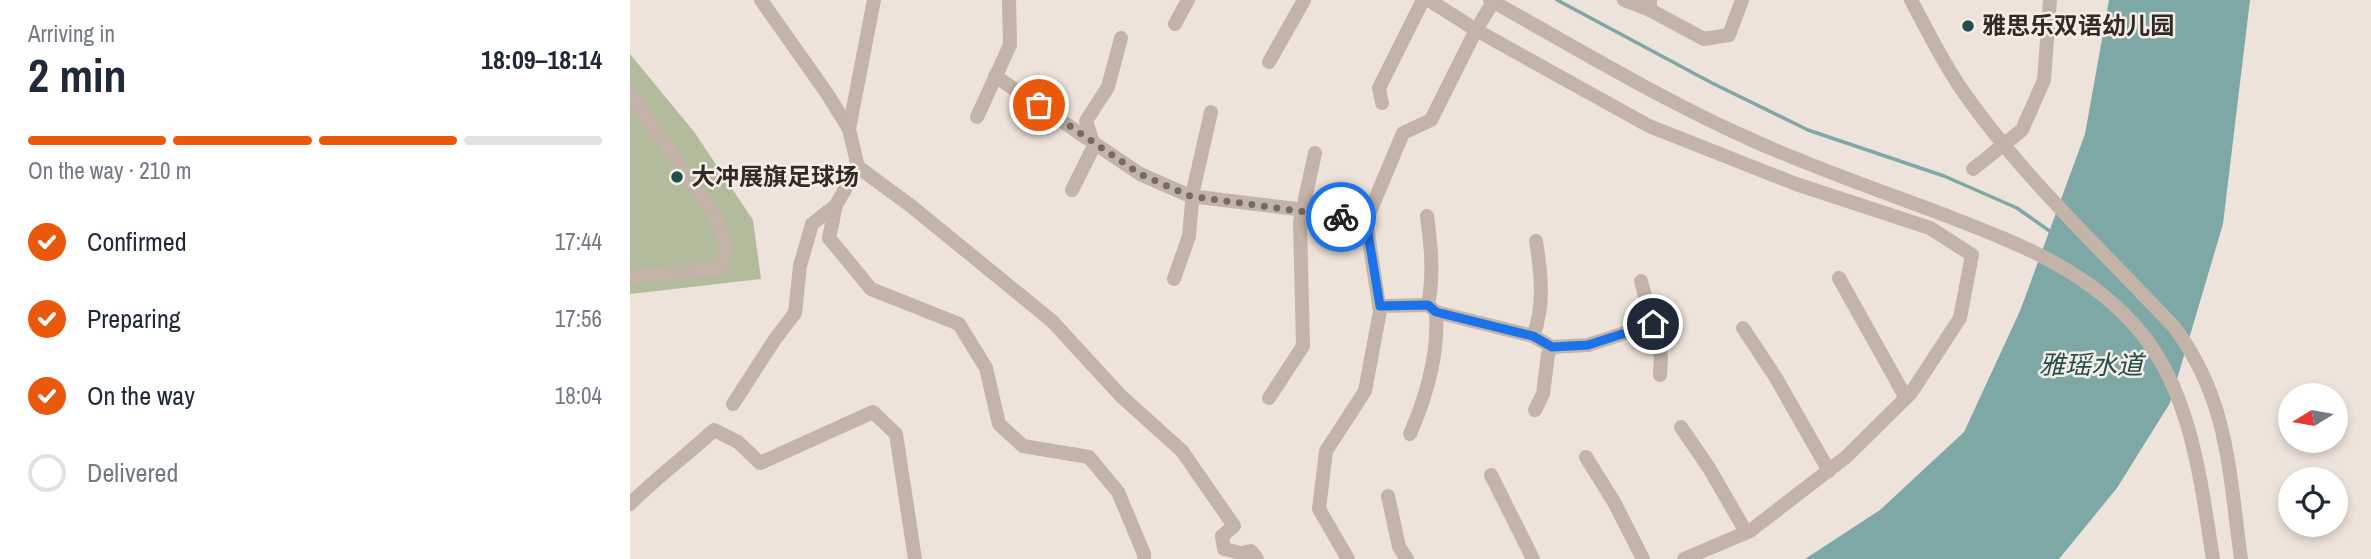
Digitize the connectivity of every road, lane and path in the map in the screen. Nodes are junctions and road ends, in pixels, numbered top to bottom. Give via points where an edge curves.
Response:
1 (761, 0) edge
2 (874, 0) edge
3 (1009, 0) edge
4 (1188, 0) edge
5 (1304, 0) edge
6 (1423, 0) edge
7 (1429, 0) edge
8 (1624, 0) edge
9 (1742, 0) edge
10 (1911, 0) edge
11 (2050, 0) edge
12 (1492, 1) edge
13 (1650, 5) edge
14 (1175, 24) dead end
15 (1476, 30) junction
16 (1121, 38) dead end
17 (1269, 62) dead end
18 (995, 76) junction
19 (630, 94) edge
20 (1382, 103) dead end
21 (1211, 112) dead end
22 (977, 117) dead end
23 (849, 129) junction
24 (1093, 143) junction
25 (1315, 153) dead end
26 (858, 167) junction
27 (1973, 169) dead end
28 (1072, 190) dead end
29 (835, 206) junction
30 (1427, 216) dead end
31 (1366, 221) junction
32 (1536, 241) dead end
33 (630, 277) edge
34 (1839, 278) dead end
35 (1174, 279) dead end
36 (1641, 281) dead end
37 (1380, 306) junction
38 (1432, 308) junction
39 (1653, 324) junction
40 (1743, 328) dead end
41 (1533, 336) junction
42 (1552, 347) junction
43 (1660, 374) dead end
44 (1269, 398) dead end
45 (1906, 398) junction
46 (733, 404) dead end
47 (1535, 410) dead end
48 (1681, 426) dead end
49 (1410, 434) dead end
50 (1586, 457) dead end
51 (1829, 471) junction
52 (1491, 475) dead end
53 (1388, 496) dead end
54 (630, 503) edge
55 (1746, 532) junction
56 (915, 559) edge
57 (1144, 559) edge
58 (1256, 559) edge
59 (1348, 559) edge
60 (1407, 559) edge
61 (1533, 559) edge
62 (1643, 559) edge
63 (1684, 559) edge
64 (2213, 559) edge
65 (2241, 559) edge

1 - 23 street
2 - 23 street
3 - 18 street via 1010,45
4 - 14 street
5 - 17 street
6 - 20 street via 1380,88
7 - 15 street
8 - 13 street
9 - 13 street via 1729,35 1703,39
10 - 65 street via 1958,83 1996,134 2175,328 2190,352 2220,419
11 - 27 street via 2044,80 2022,130
12 - 15 street
12 - 64 street via 1754,141 2020,244 2078,275 2144,336 2168,372 2199,473
15 - 31 street via 1431,120 1403,133
15 - 45 street via 1650,126 1796,184 1930,228 1972,255 1960,318
16 - 24 street via 1108,87 1086,121
18 - 22 street
18 - 24 street
19 - 33 street via 714,214 727,248 720,268
21 - 35 street via 1193,191 1189,236
23 - 26 street
24 - 28 street
24 - 31 street via 1140,174 1190,196
25 - 44 street via 1300,222 1303,345
26 - 29 street
26 - 58 street via 1052,321 1121,396 1182,451 1234,526 1222,536 1224,549 1251,551
29 - 46 street via 812,224 800,266 795,313
29 - 57 street via 829,238 871,289 959,324 986,368 999,424 1023,446 1089,457 1118,492
30 - 38 street
31 - 37 street
32 - 41 street via 1541,272 1539,323
34 - 45 street
36 - 39 street
37 - 38 street
37 - 59 street via 1365,391 1326,451 1319,509
38 - 41 street
38 - 49 street via 1438,337 1425,400
39 - 42 street via 1588,345
39 - 43 street
40 - 51 street
41 - 42 street
42 - 47 street via 1543,394
45 - 51 street
48 - 55 street
50 - 62 street
51 - 55 street
52 - 61 street
53 - 60 street via 1399,547
54 - 56 street via 714,430 738,442 760,463 873,412 896,434
55 - 63 street

